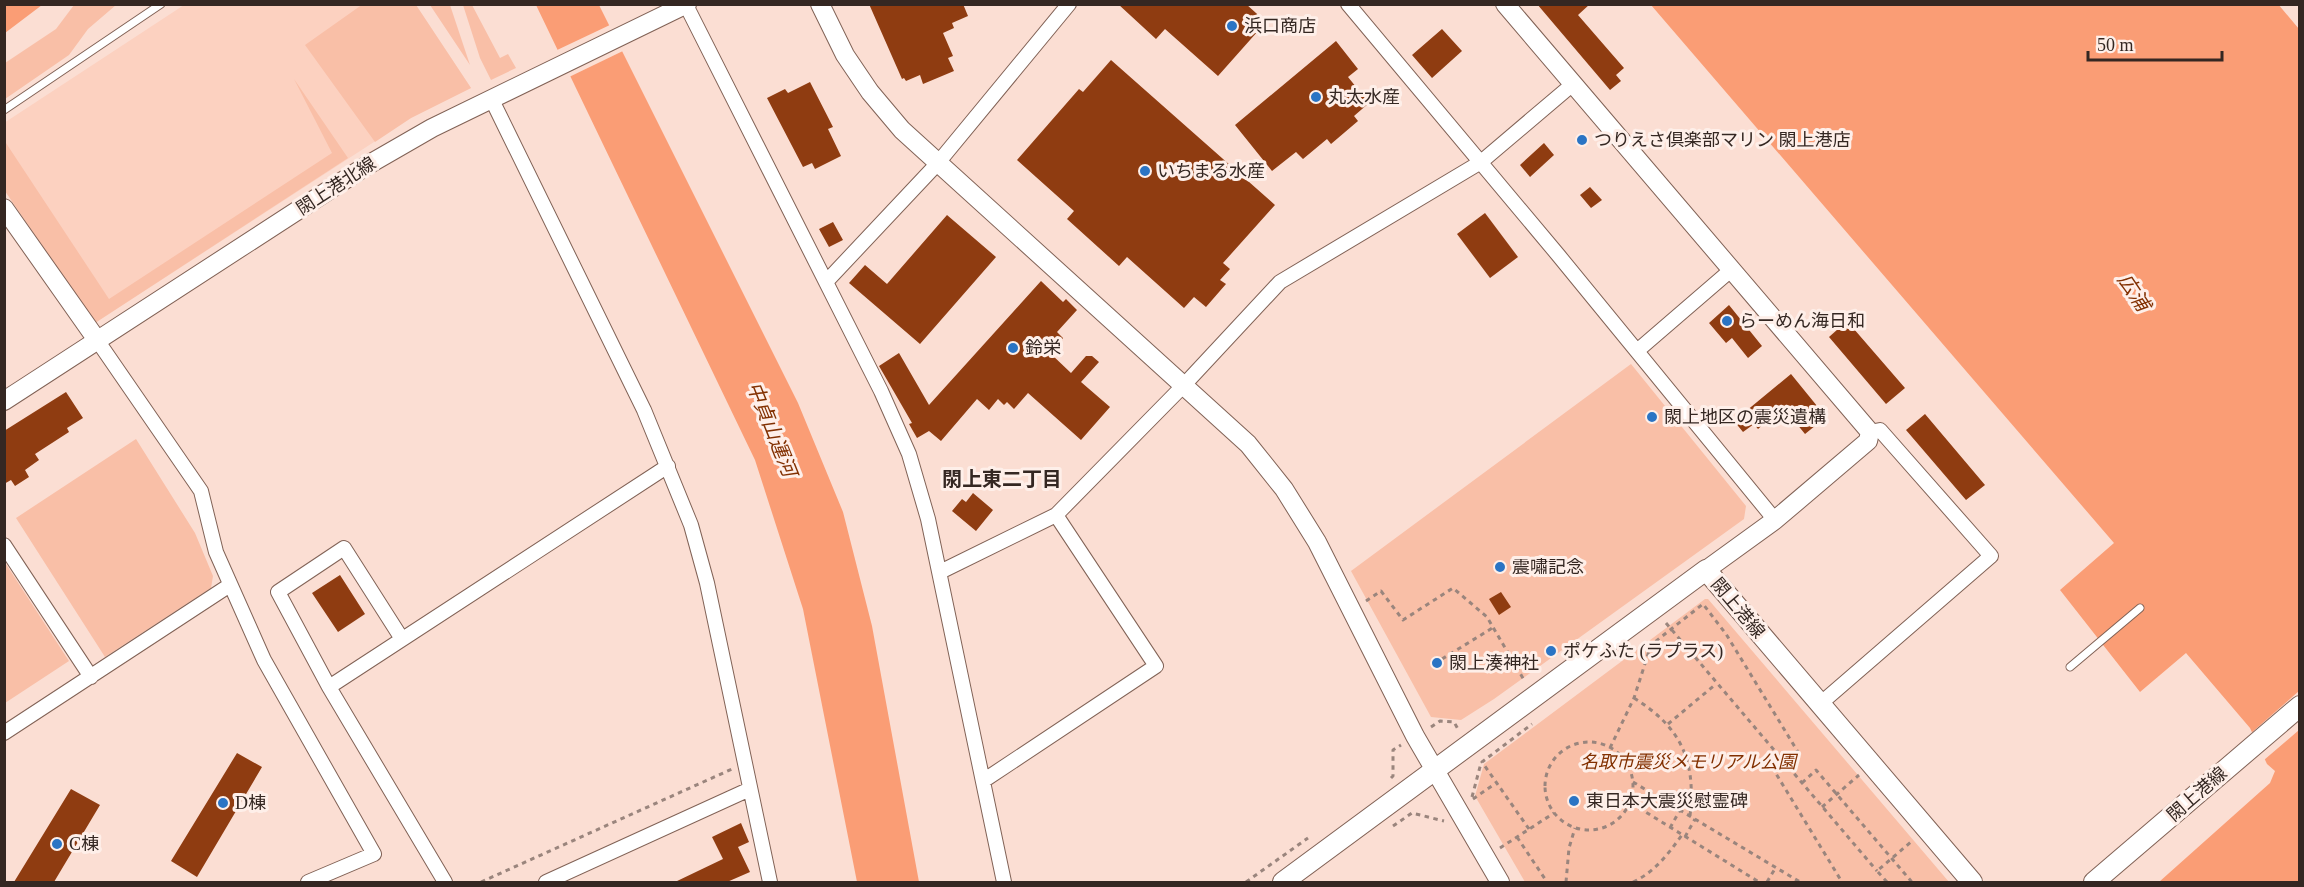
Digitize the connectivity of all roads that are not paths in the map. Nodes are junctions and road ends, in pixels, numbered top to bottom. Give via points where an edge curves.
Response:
1 (161, 4) edge
2 (820, 4) edge
3 (1069, 4) edge
4 (1348, 4) edge
5 (1505, 4) edge
6 (686, 5) edge
7 (1573, 84) junction
8 (491, 98) junction
9 (4, 110) edge
10 (1481, 162) junction
11 (937, 164) junction
12 (4, 208) edge
13 (1731, 270) junction
14 (826, 282) junction
15 (98, 340) junction
16 (1637, 351) junction
17 (1184, 385) junction
18 (4, 401) edge
19 (1870, 432) junction
20 (668, 466) junction
21 (1056, 516) junction
22 (1775, 520) junction
23 (4, 545) edge
24 (1706, 570) junction
25 (940, 572) junction
26 (230, 585) junction
27 (2140, 608) dead end
28 (402, 639) junction
29 (2070, 667) dead end
30 (91, 677) junction
31 (329, 687) junction
32 (1820, 704) junction
33 (2300, 706) edge
34 (4, 733) edge
35 (1434, 770) junction
36 (983, 781) junction
37 (750, 789) junction
38 (308, 882) edge
39 (445, 882) edge
40 (546, 882) edge
41 (770, 882) edge
42 (1004, 882) edge
43 (1283, 882) edge
44 (1500, 882) edge
45 (1972, 882) edge
46 (2094, 882) edge

1 - 9 lane
2 - 11 street via 845,55 870,92
3 - 11 street
4 - 10 street
5 - 7 street
6 - 8 street, 閖上港北線
6 - 14 street
7 - 10 street
7 - 13 street
8 - 15 street, 閖上港北線 via 366,166
8 - 20 street
10 - 16 street
10 - 17 street via 1280,282
11 - 14 street
11 - 17 street
12 - 15 street
13 - 16 street
13 - 19 street
14 - 25 street via 909,454
15 - 18 street, 閖上港北線
15 - 26 street via 201,491 216,552
16 - 22 street
17 - 21 street
17 - 35 street via 1248,444 1284,489 1317,542
19 - 22 street via 1868,441
19 - 32 street via 1880,430 1992,556
20 - 28 street
20 - 37 street via 691,525 707,583
21 - 25 street
21 - 36 street via 1156,666
22 - 24 street
23 - 30 street
24 - 32 main road, 閖上港線
24 - 35 main road, 閖上港線
25 - 36 street
26 - 30 street
26 - 38 street via 264,660 374,854
27 - 29 lane
28 - 31 street
28 - 31 street via 344,549 278,592
30 - 34 street
31 - 39 street
32 - 45 main road, 閖上港線
33 - 46 main road, 閖上港線
35 - 43 main road, 閖上港線
35 - 44 street
36 - 42 street
37 - 40 street
37 - 41 street

